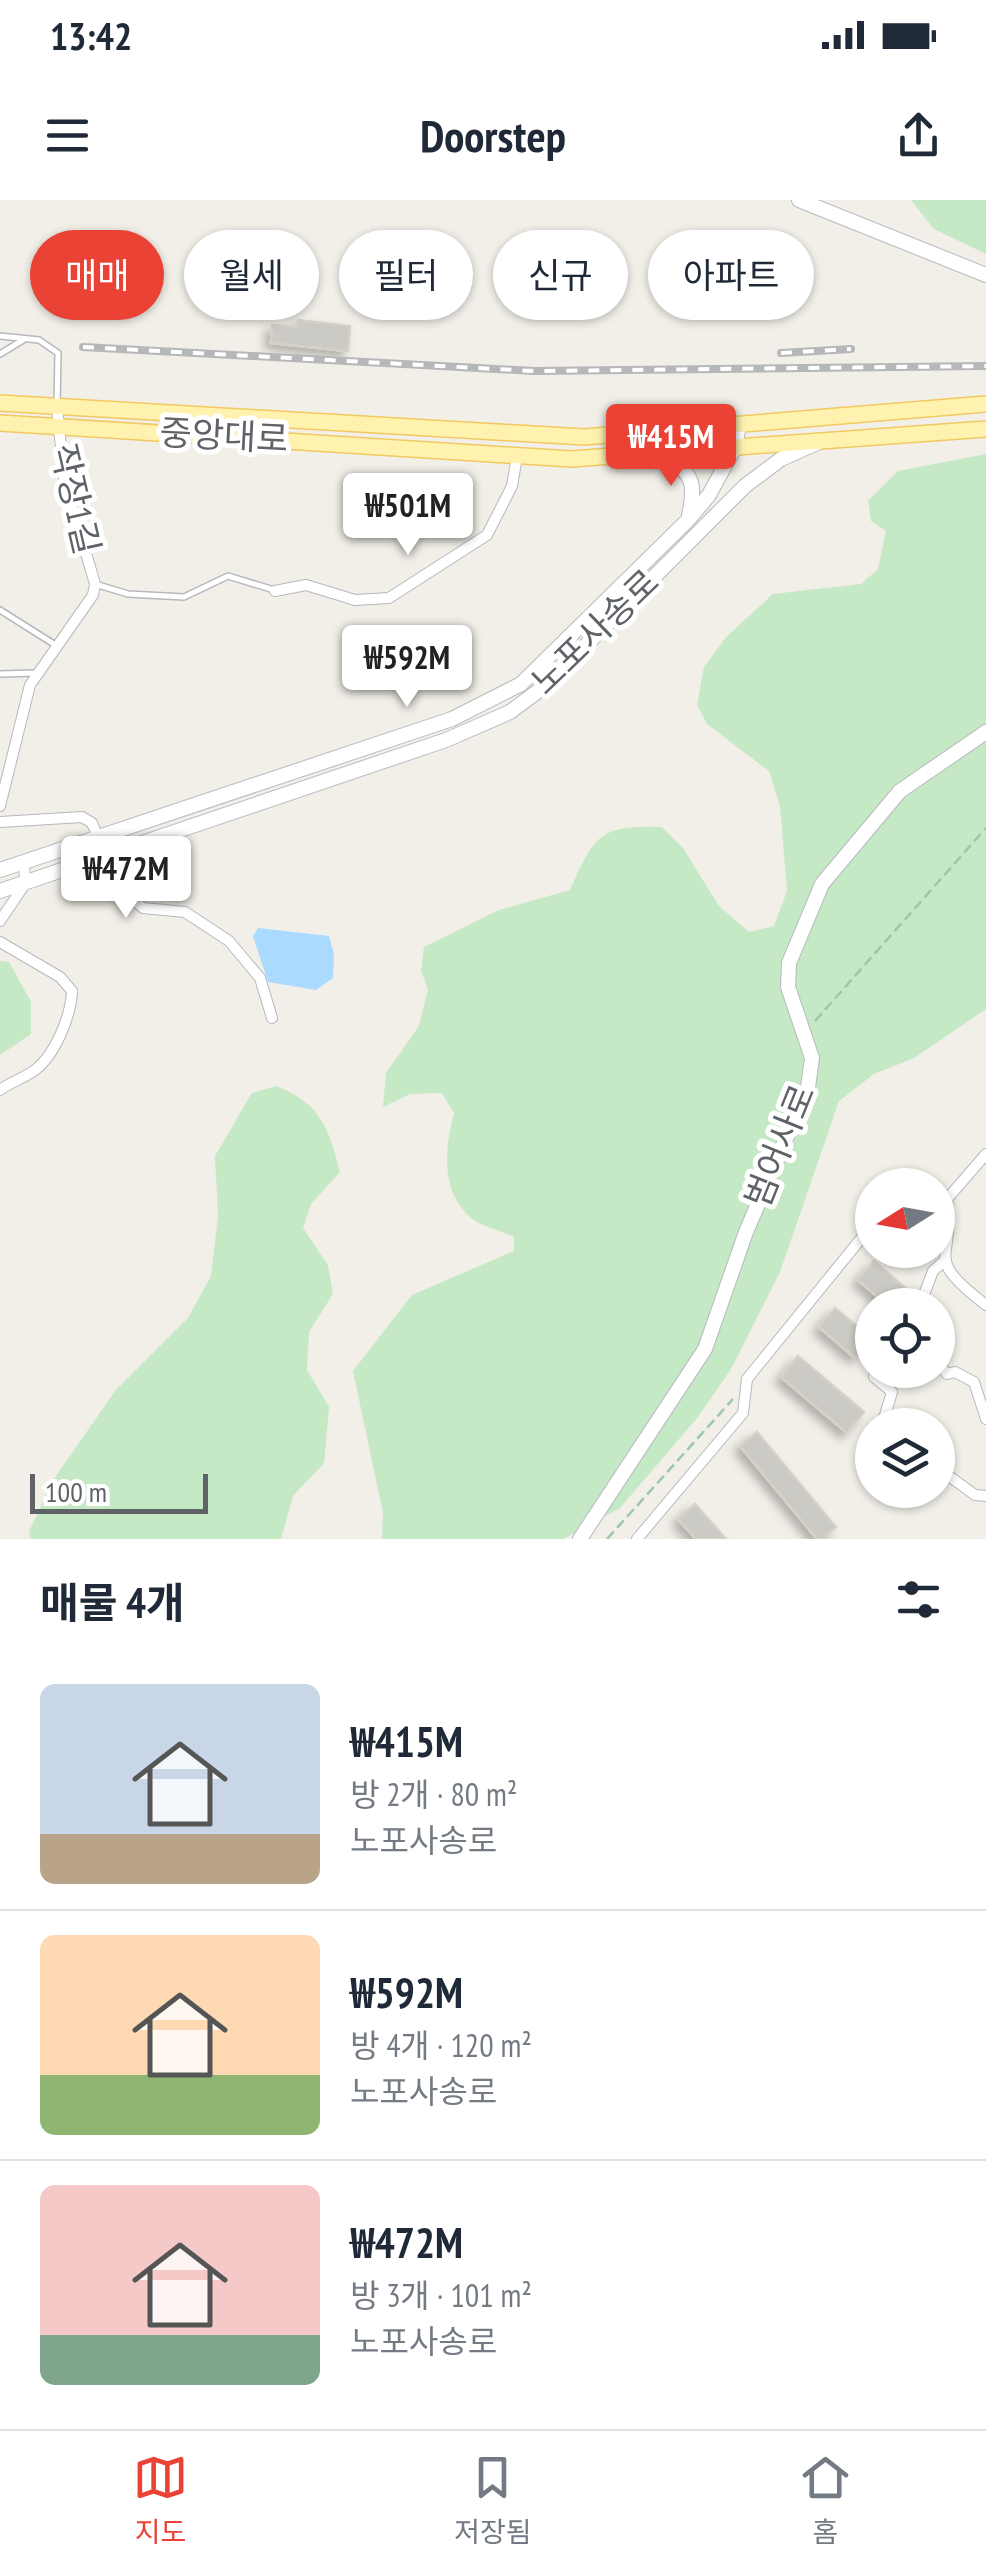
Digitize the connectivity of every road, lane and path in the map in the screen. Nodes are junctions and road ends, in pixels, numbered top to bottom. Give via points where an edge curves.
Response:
1 (799, 200) edge
2 (986, 275) edge
3 (0, 336) edge
4 (39, 340) junction
5 (0, 354) edge
6 (0, 403) edge
7 (986, 404) edge
8 (57, 408) junction
9 (0, 422) edge
10 (738, 425) junction
11 (58, 426) junction
12 (986, 429) edge
13 (820, 442) junction
14 (736, 447) junction
15 (659, 454) junction
16 (518, 457) junction
17 (688, 520) junction
18 (96, 584) junction
19 (275, 591) joint
20 (0, 610) edge
21 (57, 646) junction
22 (38, 673) junction
23 (0, 674) edge
24 (986, 732) edge
25 (0, 806) edge
26 (0, 822) edge
27 (986, 828) edge
28 (98, 836) junction
29 (105, 854) junction
30 (24, 862) junction
31 (0, 870) edge
32 (25, 884) junction
33 (0, 891) edge
34 (0, 922) edge
35 (0, 942) edge
36 (272, 1018) dead end
37 (804, 1034) junction
38 (0, 1090) edge
39 (986, 1154) edge
40 (955, 1187) edge
41 (855, 1247) edge
42 (947, 1268) edge
43 (986, 1305) edge
44 (955, 1372) edge
45 (745, 1393) junction
46 (986, 1419) edge
47 (955, 1480) edge
48 (986, 1496) edge
49 (580, 1539) edge
50 (608, 1539) edge
51 (637, 1539) edge

1 - 2 main road
3 - 4 lane
4 - 5 lane via 22,340
4 - 8 lane via 58,353
6 - 8 main road, 중앙대로
7 - 10 main road, 중앙대로
8 - 10 main road, 중앙대로 via 584,437
8 - 11 street, 작장1길
9 - 11 main road, 중앙대로
10 - 14 main road, 노포사송로
11 - 16 main road, 중앙대로
11 - 18 street, 작장1길 via 64,478
12 - 13 main road, 중앙대로
13 - 14 main road, 중앙대로
13 - 29 main road, 노포사송로 via 762,470 510,712 446,740
14 - 15 main road, 중앙대로
14 - 17 main road, 노포사송로
15 - 16 main road, 중앙대로
15 - 17 main road via 691,479
16 - 19 street via 512,486 487,535 389,598 355,600 306,585
17 - 28 main road, 노포사송로 via 522,684 480,707
18 - 19 lane via 128,594 184,597 228,576
18 - 21 street, 작장1길
20 - 21 lane
21 - 22 street, 작장1길
22 - 23 lane
22 - 25 street, 작장1길
24 - 37 main road, 범어사로 via 900,791 822,884 789,962 788,986
26 - 28 street via 82,817
27 - 37 path
28 - 29 street
28 - 30 main road, 노포사송로
29 - 32 main road, 노포사송로
29 - 36 street via 130,899 144,908 185,912 240,951 260,978
30 - 31 main road, 노포사송로
30 - 32 street
32 - 33 main road, 노포사송로
32 - 34 street
35 - 38 street via 72,991 71,1008 38,1068
37 - 49 main road, 범어사로 via 812,1058 808,1087 705,1349
39 - 40 street
41 - 45 street via 747,1379
42 - 43 street
44 - 46 street via 974,1382
45 - 50 path via 726,1402
45 - 51 street via 742,1414
47 - 48 street

